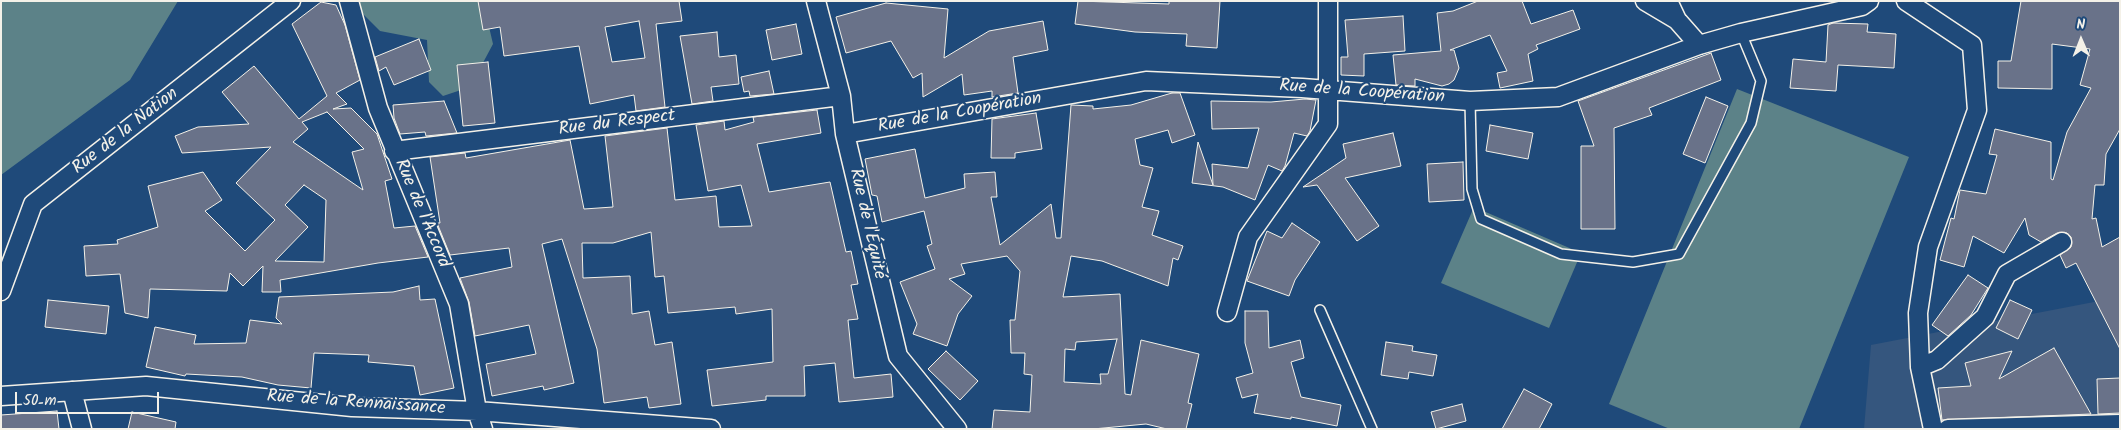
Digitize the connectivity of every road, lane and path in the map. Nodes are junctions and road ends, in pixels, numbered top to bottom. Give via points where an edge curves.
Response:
1 (290, 1) edge
2 (349, 1) edge
3 (816, 1) edge
4 (1328, 1) edge
5 (1645, 1) edge
6 (1668, 1) edge
7 (1869, 1) edge
8 (1906, 1) edge
9 (1677, 20) junction
10 (1741, 33) junction
11 (1699, 45) junction
12 (1329, 90) junction
13 (841, 96) junction
14 (1470, 101) junction
15 (845, 134) junction
16 (394, 151) junction
17 (2062, 242) dead end
18 (1, 291) edge
19 (1320, 310) dead end
20 (1227, 312) dead end
21 (1920, 367) junction
22 (72, 391) junction
23 (1, 396) edge
24 (477, 412) junction
25 (2120, 424) edge
26 (82, 429) edge
27 (483, 429) edge
28 (711, 429) edge
29 (957, 429) edge
30 (1372, 429) edge
31 (1933, 429) edge
32 (1948, 429) edge

1 - 18 street, Rue de la Nation via 33,204
2 - 16 street, Rue de l'Accord via 378,108
3 - 13 street, Rue de l'Équité
4 - 12 street
5 - 9 street
6 - 9 street
7 - 10 street, Rue de la Coopération via 1862,6
8 - 21 street via 1972,45 1977,110 1928,247 1918,313
9 - 11 street
10 - 11 street, Rue de la Coopération
10 - 14 lane via 1761,81 1751,123 1679,254 1634,262 1561,254 1481,219 1472,189
11 - 14 street, Rue de la Coopération via 1558,98
12 - 14 street, Rue de la Coopération
12 - 15 street, Rue de la Coopération via 1146,81
12 - 20 street via 1328,124 1248,237
13 - 15 street, Rue de l'Équité
13 - 16 street, Rue du Respect
15 - 29 street, Rue de l'Équité via 898,356
16 - 24 street, Rue de l'Accord via 459,304
17 - 21 street via 2007,274 1985,317 1937,360
19 - 30 lane
21 - 31 street
22 - 23 street, Rue de la Rennaissance
22 - 24 street, Rue de la Rennaissance via 146,386 352,407
22 - 26 street
24 - 27 street, Rue de l'Accord
24 - 28 street, Rue de la Rennaissance
25 - 32 street

